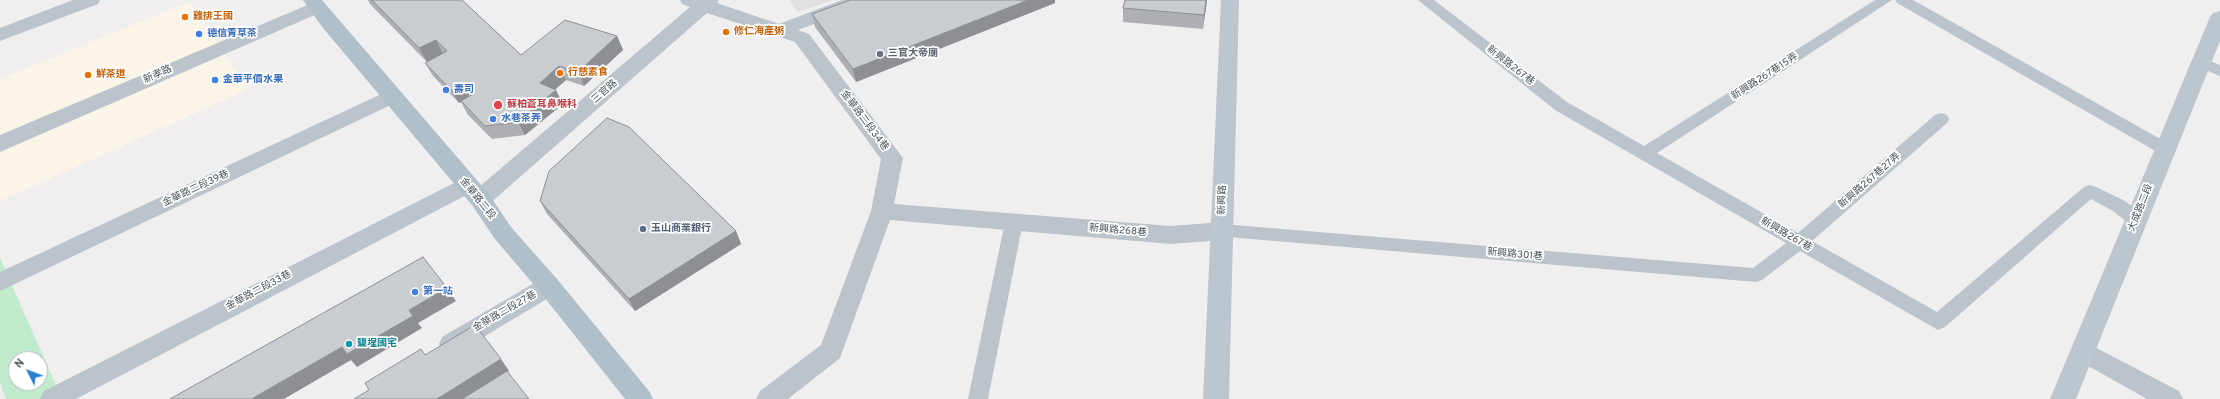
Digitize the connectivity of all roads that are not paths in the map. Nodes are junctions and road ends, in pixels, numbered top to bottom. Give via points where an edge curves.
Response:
1 (91, 0) edge
2 (860, 0) edge
3 (1230, 0) edge
4 (1426, 0) edge
5 (1885, 0) edge
6 (1902, 0) edge
7 (701, 2) edge
8 (314, 3) edge
9 (2220, 17) edge
10 (780, 30) junction
11 (0, 36) edge
12 (2211, 67) edge
13 (392, 96) junction
14 (1941, 119) dead end
15 (0, 144) edge
16 (2165, 149) junction
17 (1644, 154) junction
18 (473, 192) junction
19 (882, 211) junction
20 (2137, 220) junction
21 (1014, 222) junction
22 (1222, 231) junction
23 (1798, 243) junction
24 (0, 282) edge
25 (549, 286) junction
26 (2083, 351) junction
27 (432, 355) edge
28 (53, 399) edge
29 (640, 399) edge
30 (769, 399) edge
31 (978, 399) edge
32 (1216, 399) edge
33 (2063, 399) edge
34 (2170, 399) edge

1 - 11 street
2 - 10 street
3 - 22 street, 新興路
4 - 17 lane, 新興路267巷 via 1561,106
5 - 17 lane, 新興路267巷15弄
6 - 16 lane
7 - 10 street, 金華路二段34巷
7 - 18 street, 三官路 via 527,160
8 - 13 main road, 金華路二段
8 - 15 street, 新孝路
9 - 12 street, 大成路二段
10 - 19 street, 金華路二段34巷 via 802,38 892,158
12 - 16 street, 大成路二段
13 - 18 main road, 金華路二段
13 - 24 street, 金華路二段39巷
14 - 23 lane, 新興路267巷27弄
16 - 20 street, 大成路二段
17 - 23 lane, 新興路267巷
18 - 25 main road, 金華路二段 via 503,233
18 - 28 street, 金華路二段33巷
19 - 21 street, 新興路268巷
19 - 30 street, 金華路二段34巷 via 831,351
20 - 23 lane, 新興路267巷 via 2119,206 2090,191 1938,322
20 - 26 street, 大成路二段
21 - 22 street, 新興路268巷 via 1171,235
21 - 31 lane
22 - 23 lane, 新興路301巷 via 1756,275
22 - 32 street, 新興路
25 - 27 street, 金華路二段27巷
25 - 29 main road, 金華路二段
26 - 33 street, 大成路二段
26 - 34 street

